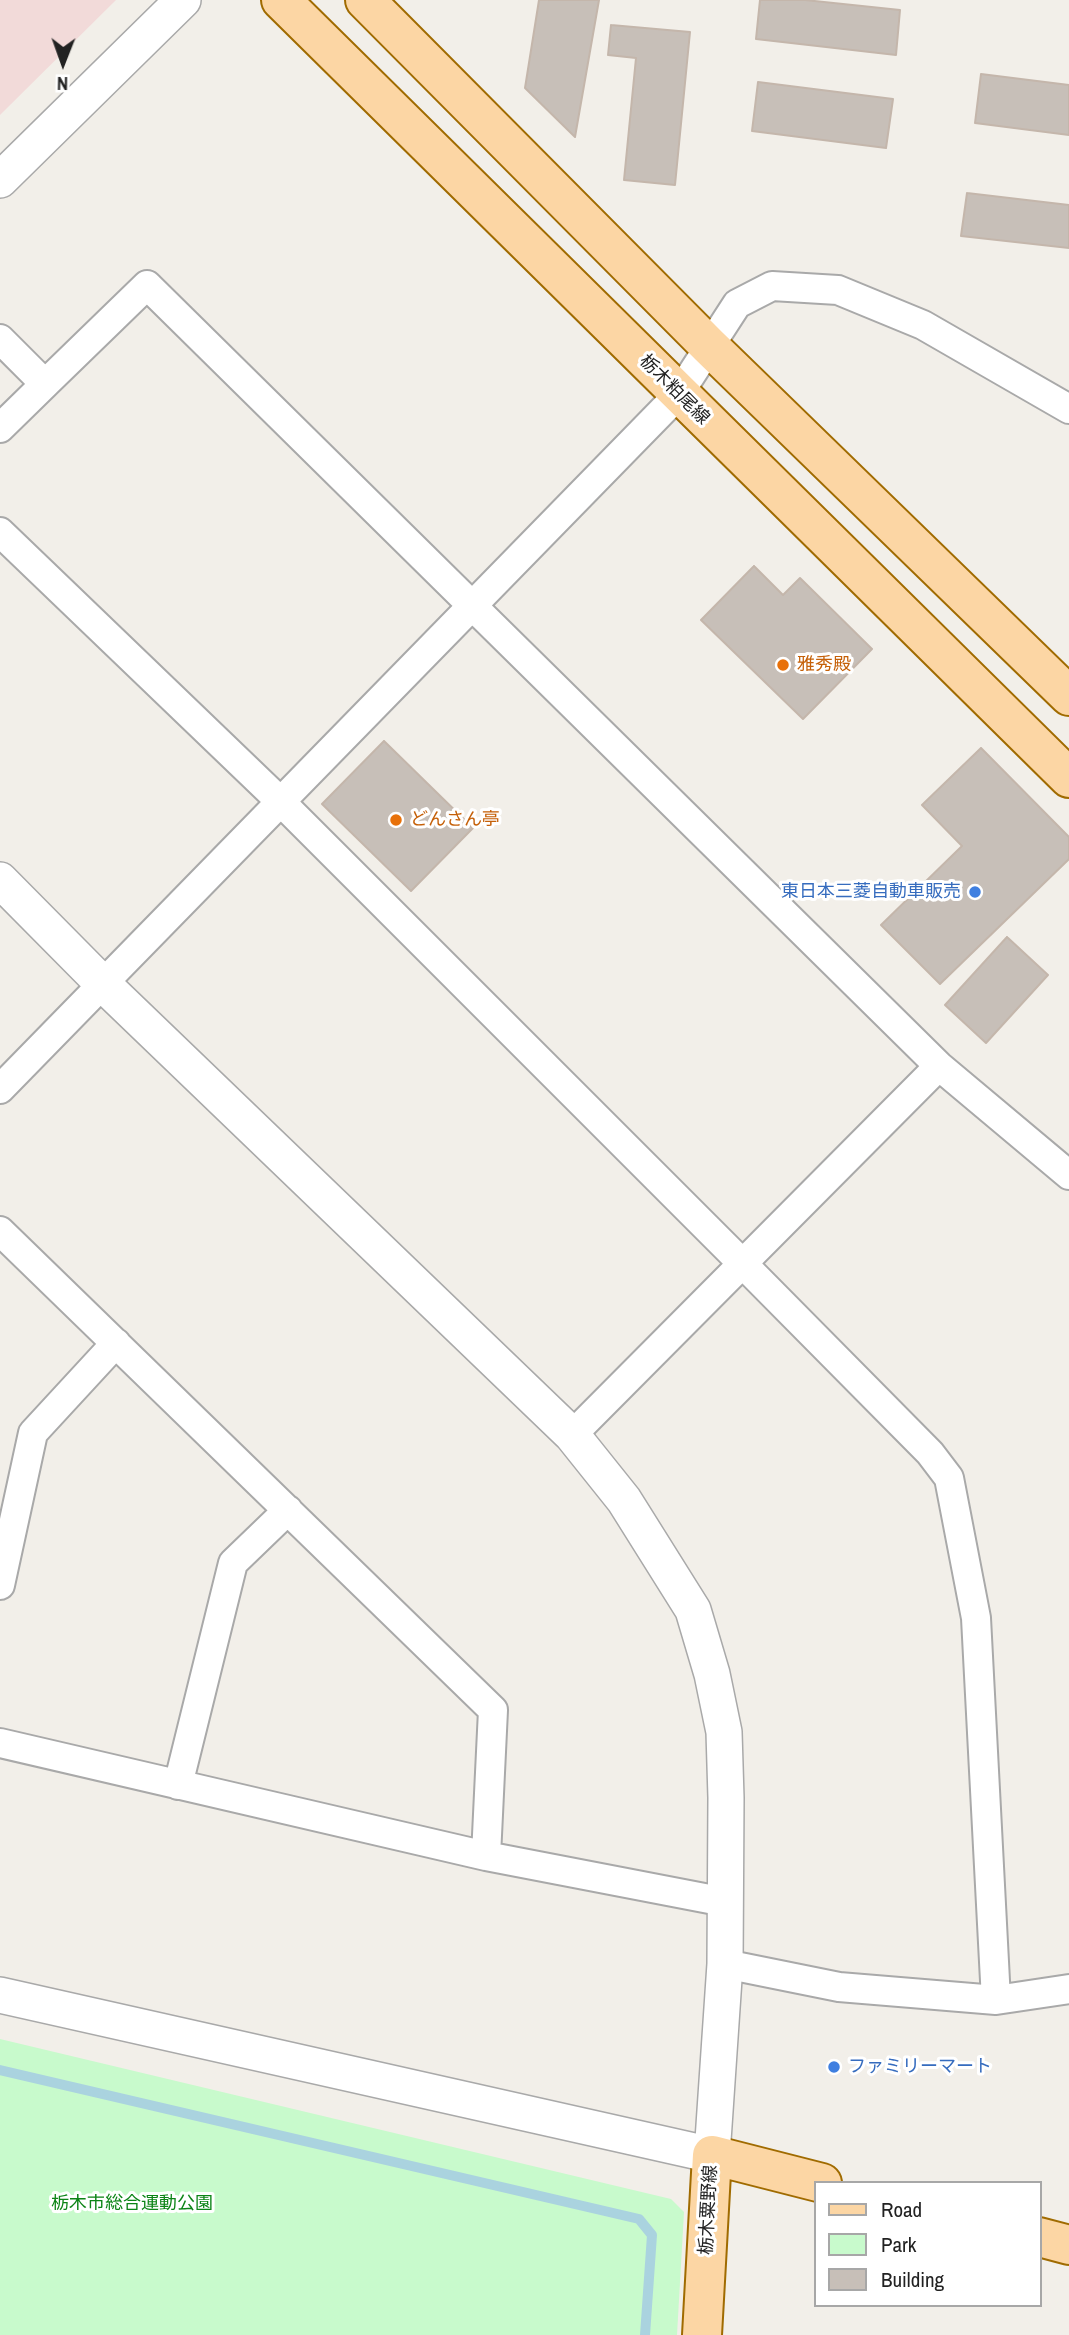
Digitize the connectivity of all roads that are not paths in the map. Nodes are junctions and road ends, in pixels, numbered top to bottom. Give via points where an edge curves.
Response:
1 (183, 0) edge
2 (281, 0) edge
3 (365, 0) edge
4 (0, 180) edge
5 (0, 339) edge
6 (709, 346) junction
7 (45, 384) junction
8 (678, 395) junction
9 (1069, 410) edge
10 (0, 428) edge
11 (0, 532) edge
12 (474, 606) junction
13 (1069, 696) edge
14 (1069, 778) edge
15 (281, 802) junction
16 (0, 880) edge
17 (103, 984) junction
18 (939, 1066) junction
19 (0, 1089) edge
20 (1069, 1175) edge
21 (0, 1231) edge
22 (742, 1263) junction
23 (116, 1343) junction
24 (572, 1434) junction
25 (288, 1510) junction
26 (0, 1585) edge
27 (0, 1743) edge
28 (178, 1785) junction
29 (486, 1856) junction
30 (725, 1902) junction
31 (725, 1964) junction
32 (1069, 1989) edge
33 (0, 1995) edge
34 (996, 2000) junction
35 (712, 2155) junction
36 (814, 2181) edge
37 (1041, 2238) edge
38 (1069, 2245) edge
39 (702, 2335) edge

1 - 4 street
2 - 8 main road, 栃木粕尾線
3 - 6 main road
5 - 7 street
6 - 8 street
6 - 9 street via 737,304 772,286 838,290 923,325
6 - 13 main road
7 - 10 street
7 - 12 street via 147,285
8 - 12 street
8 - 14 main road, 栃木粕尾線
11 - 15 street
12 - 15 street
12 - 18 street
15 - 17 street
15 - 22 street
16 - 17 street
17 - 19 street
17 - 24 street
18 - 20 street
18 - 22 street
21 - 23 street
22 - 24 street
22 - 34 street via 949,1478 976,1618
23 - 25 street
23 - 26 street via 33,1433
24 - 30 street via 624,1500 693,1610 724,1731
25 - 28 street via 233,1563
25 - 29 street via 493,1710
27 - 28 street
28 - 29 street
29 - 30 street
30 - 31 street
31 - 34 street via 839,1987
31 - 35 street
32 - 34 street
33 - 35 street
35 - 36 main road, 栃木粟野線
35 - 39 main road, 栃木粟野線
37 - 38 main road

